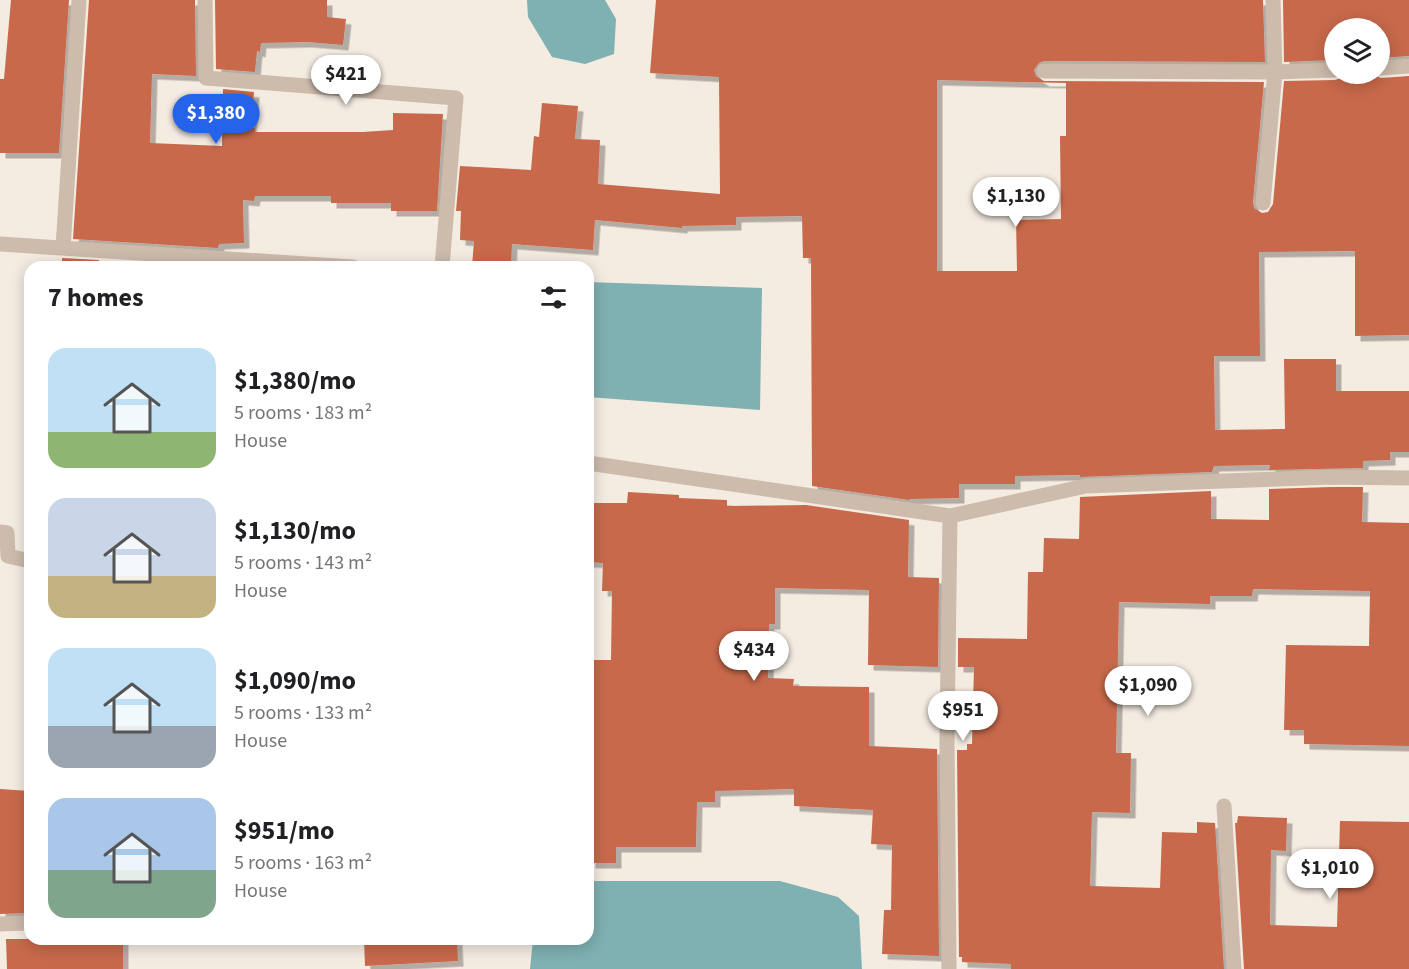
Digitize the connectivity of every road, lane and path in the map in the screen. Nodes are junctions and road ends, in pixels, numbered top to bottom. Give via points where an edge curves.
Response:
1 (79, 0) edge
2 (205, 0) edge
3 (1273, 0) edge
4 (1409, 66) edge
5 (1390, 67) edge
6 (1324, 70) edge
7 (1044, 71) dead end
8 (1275, 72) junction
9 (1263, 202) dead end
10 (0, 244) edge
11 (63, 248) junction
12 (180, 261) edge
13 (442, 261) edge
14 (594, 464) edge
15 (1409, 478) edge
16 (950, 516) junction
17 (0, 532) edge
18 (24, 559) edge
19 (1224, 806) dead end
20 (24, 922) edge
21 (0, 924) edge
22 (950, 969) edge
23 (1234, 969) edge

1 - 11 street
2 - 13 street via 206,78 456,98
3 - 8 street
4 - 5 street
6 - 8 street
7 - 8 street
8 - 9 street
10 - 11 street
11 - 12 street
14 - 16 street
15 - 16 street via 1086,486
16 - 22 street
17 - 18 street via 7,533 8,555
19 - 23 street
20 - 21 street

